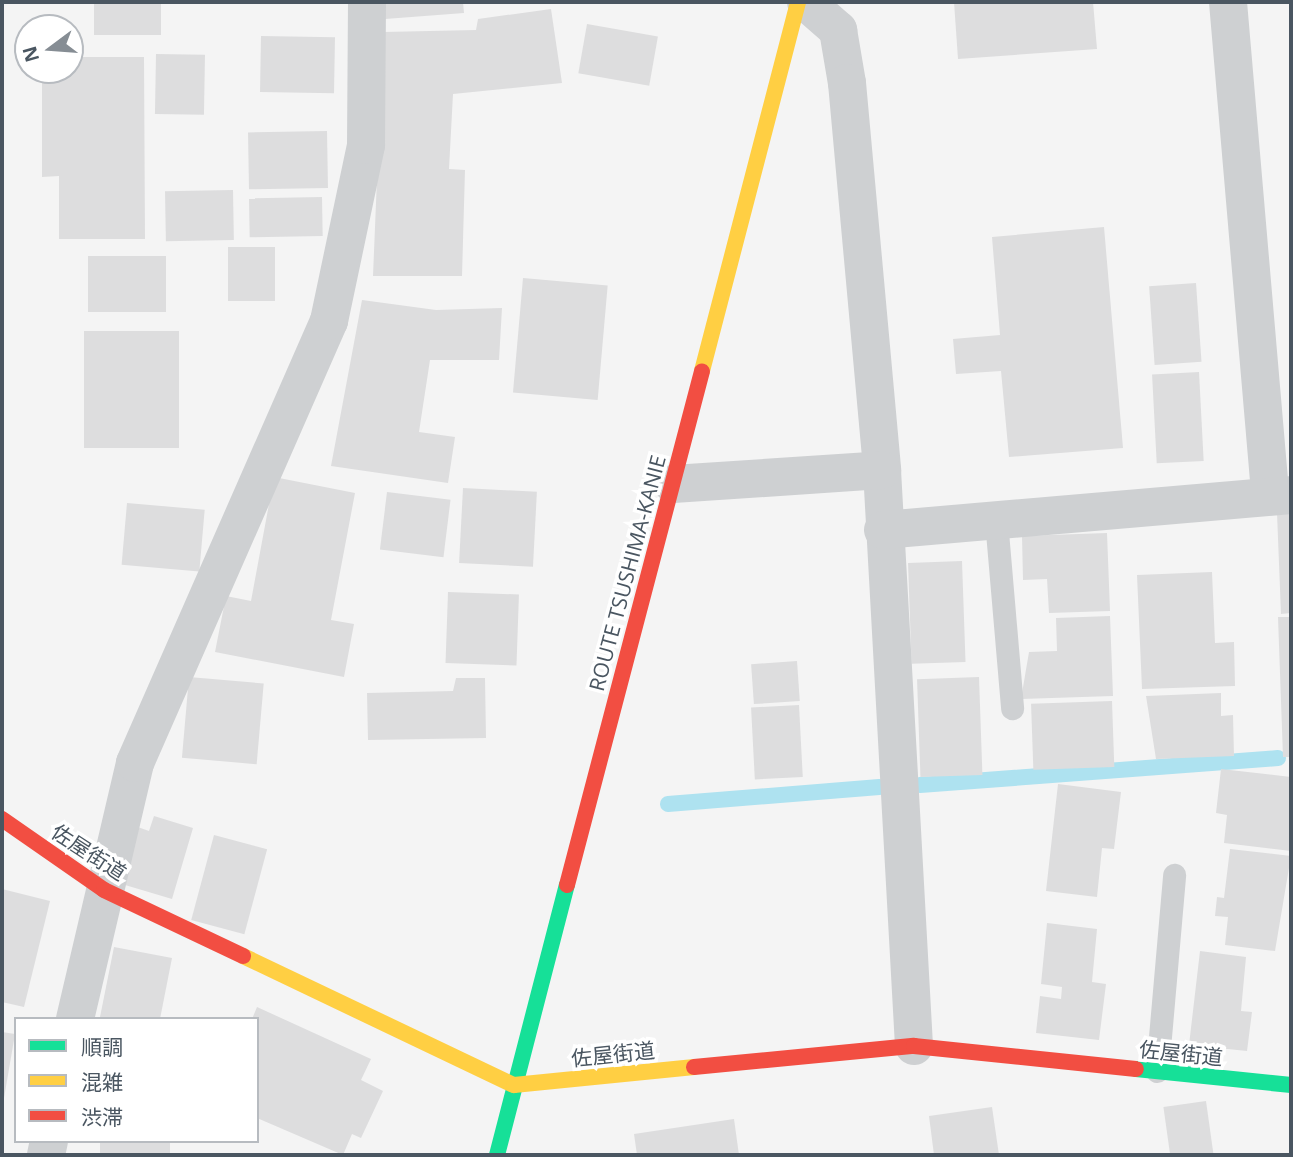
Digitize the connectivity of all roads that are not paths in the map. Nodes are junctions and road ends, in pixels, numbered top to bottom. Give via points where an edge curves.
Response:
1 (367, 2) edge
2 (798, 2) edge
3 (806, 2) edge
4 (1228, 2) edge
5 (882, 470) junction
6 (673, 484) junction
7 (1280, 495) edge
8 (996, 520) junction
9 (883, 530) junction
10 (1012, 708) dead end
11 (2, 819) edge
12 (1174, 874) dead end
13 (104, 890) junction
14 (75, 1017) edge
15 (914, 1046) junction
16 (1157, 1071) junction
17 (514, 1085) junction
18 (1291, 1085) edge
19 (497, 1155) edge

1 - 13 street via 366,145 329,321 135,763
2 - 6 street, ROUTE TSUSHIMA-KANIE
3 - 5 street via 838,30 847,83
4 - 7 street
5 - 6 street
5 - 9 street
6 - 17 street, ROUTE TSUSHIMA-KANIE
7 - 8 street
8 - 9 street
8 - 10 lane
9 - 15 street
11 - 13 street, 佐屋街道
12 - 16 lane
13 - 14 street
13 - 17 street, 佐屋街道
15 - 16 street, 佐屋街道
15 - 17 street, 佐屋街道
16 - 18 street, 佐屋街道
17 - 19 street, ROUTE TSUSHIMA-KANIE

